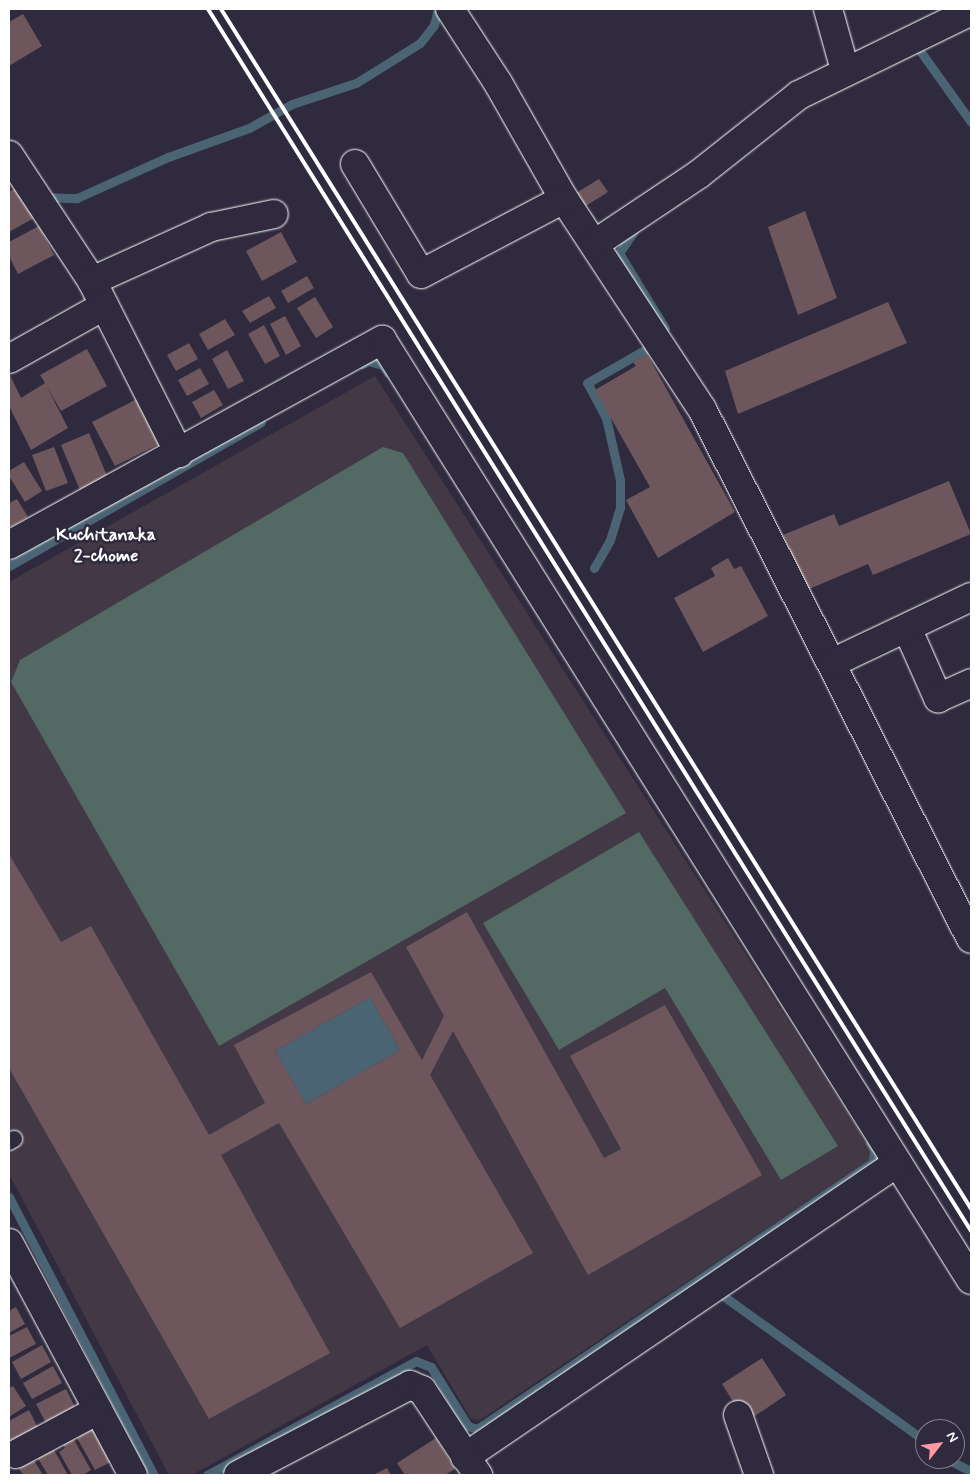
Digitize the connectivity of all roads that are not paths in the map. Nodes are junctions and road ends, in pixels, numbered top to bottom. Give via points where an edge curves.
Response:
1 (450, 9) edge
2 (828, 9) edge
3 (971, 11) edge
4 (845, 70) junction
5 (9, 155) edge
6 (355, 164) dead end
7 (564, 199) junction
8 (274, 214) dead end
9 (596, 243) junction
10 (92, 281) junction
11 (104, 306) junction
12 (9, 359) edge
13 (179, 453) junction
14 (9, 545) edge
15 (971, 597) edge
16 (907, 628) junction
17 (832, 663) junction
18 (971, 683) edge
19 (961, 895) edge
20 (971, 938) edge
21 (897, 1163) junction
22 (9, 1242) edge
23 (971, 1280) edge
24 (98, 1410) junction
25 (738, 1414) dead end
26 (16, 1454) dead end
27 (471, 1466) edge
28 (133, 1475) edge
29 (238, 1475) edge
30 (759, 1475) edge

1 - 7 street via 498,83
2 - 4 street
3 - 4 street
4 - 9 street via 799,95 699,174
5 - 10 street
6 - 7 street via 421,274
7 - 9 street
8 - 10 street via 211,227
9 - 17 street via 702,410
10 - 11 street
11 - 12 street
11 - 13 street
13 - 14 street
13 - 21 street via 382,340
15 - 16 street
16 - 17 street
16 - 18 street via 938,698
17 - 19 street
19 - 20 street
21 - 23 street
21 - 27 street via 714,1288
22 - 24 street
24 - 26 street
24 - 28 street
25 - 30 street
27 - 29 street via 422,1390 410,1385

